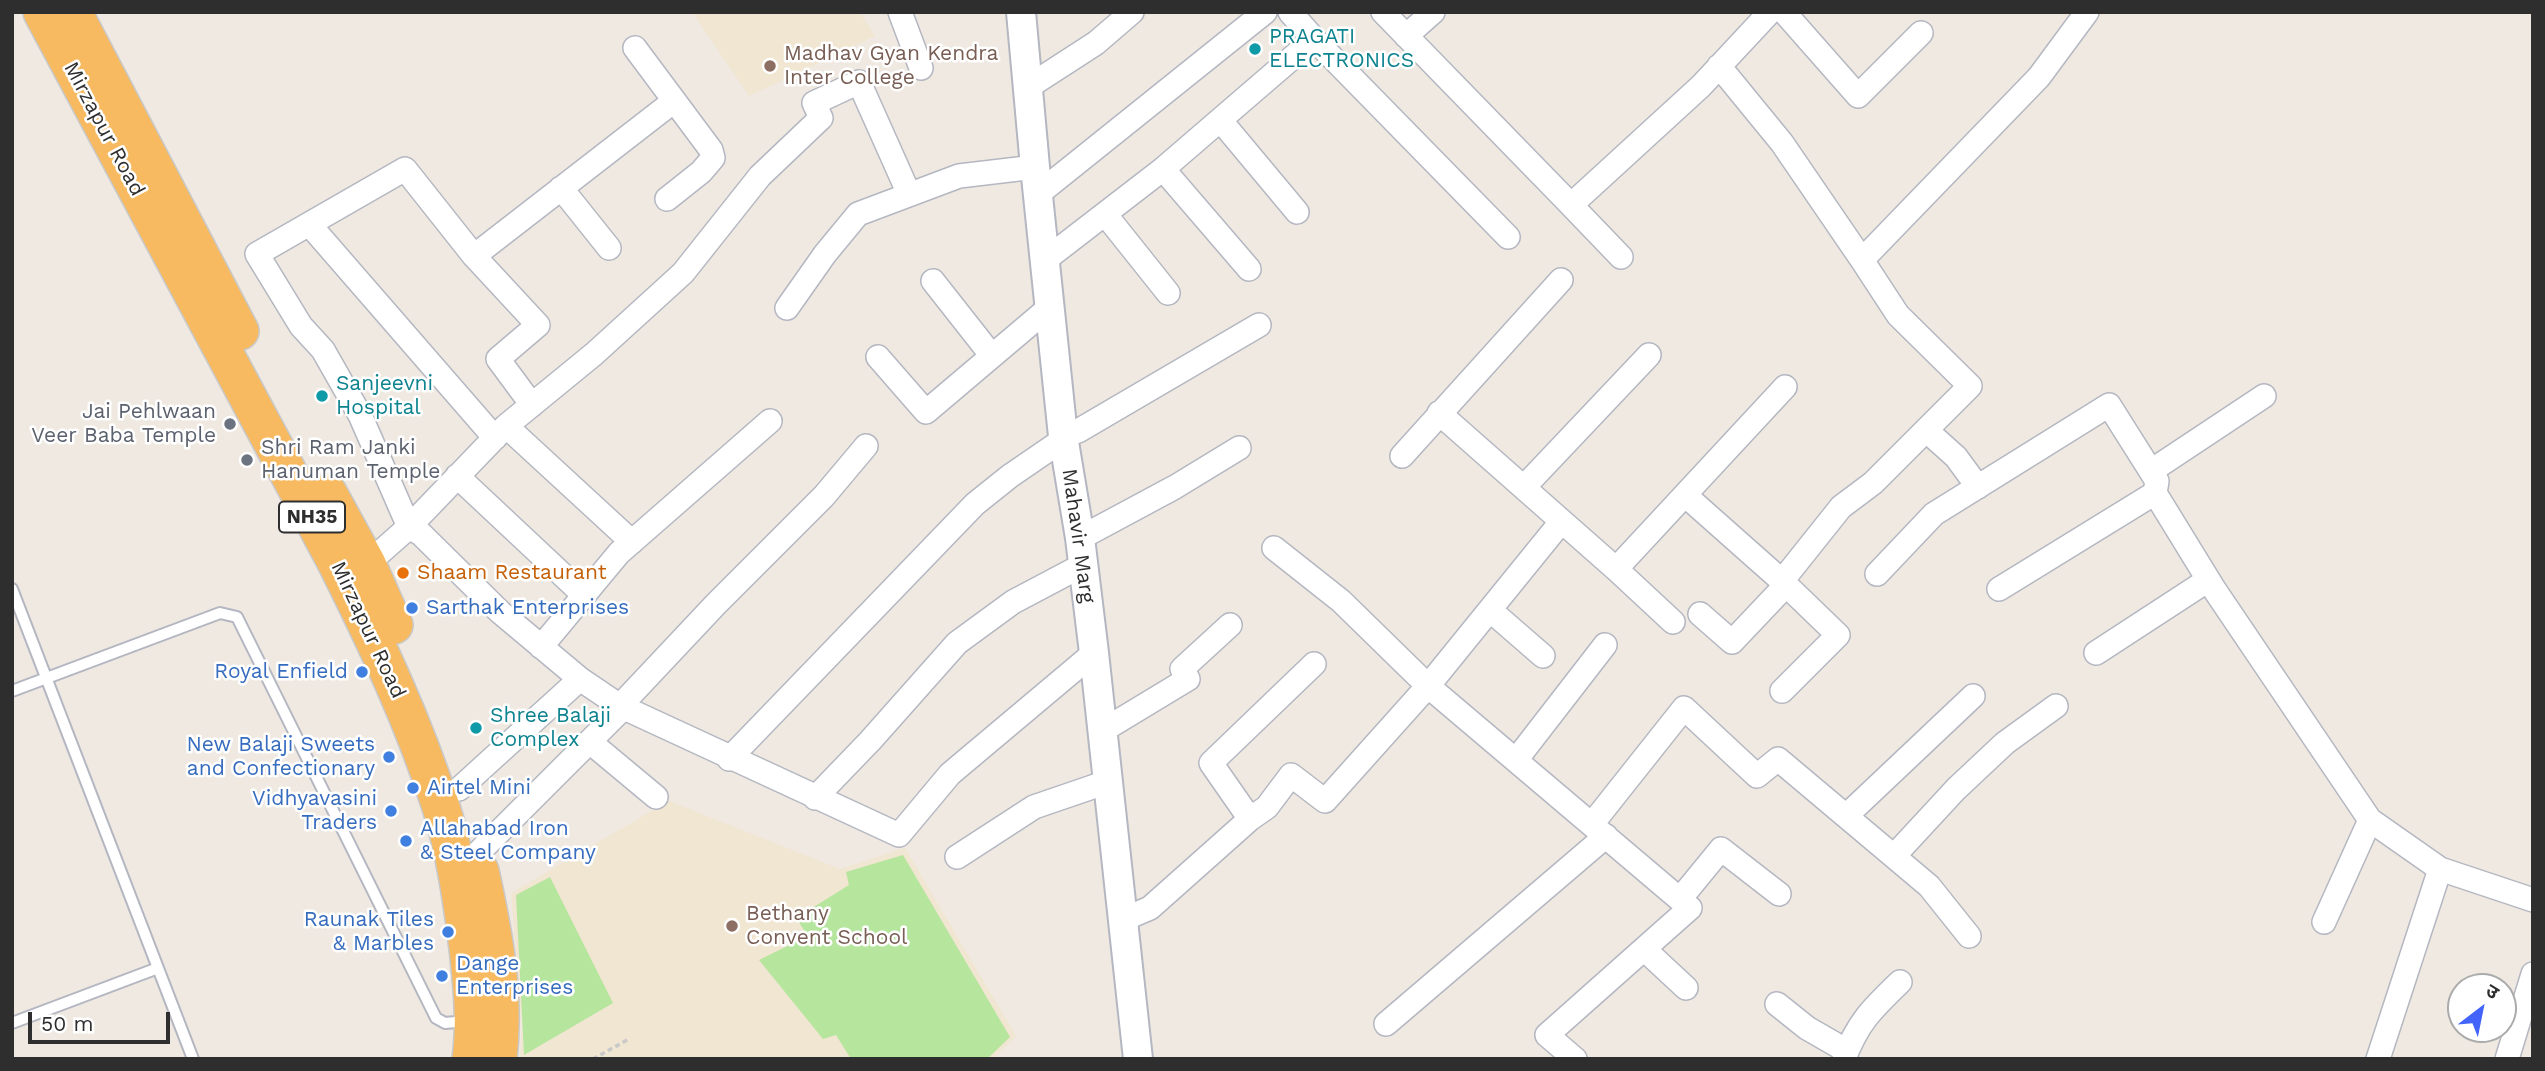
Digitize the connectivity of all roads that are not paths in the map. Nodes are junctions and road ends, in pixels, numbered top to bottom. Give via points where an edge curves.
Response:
1 (42, 12) edge
2 (73, 12) edge
3 (900, 12) edge
4 (1021, 12) edge
5 (1132, 12) edge
6 (1265, 12) edge
7 (1290, 12) edge
8 (1383, 12) edge
9 (1433, 12) edge
10 (1770, 12) edge
11 (1784, 12) edge
12 (2087, 12) edge
13 (1921, 33) dead end
14 (1406, 36) junction
15 (1314, 38) junction
16 (635, 48) dead end
17 (1719, 66) junction
18 (921, 68) dead end
19 (1028, 87) junction
20 (674, 101) junction
21 (1221, 121) junction
22 (1163, 169) junction
23 (1036, 180) junction
24 (561, 188) junction
25 (909, 194) junction
26 (667, 199) dead end
27 (1571, 205) junction
28 (1297, 212) dead end
29 (1105, 214) junction
30 (309, 223) junction
31 (1508, 237) dead end
32 (609, 248) dead end
33 (474, 256) junction
34 (1621, 257) dead end
35 (1045, 260) junction
36 (1862, 260) junction
37 (1249, 269) dead end
38 (1561, 280) dead end
39 (933, 281) dead end
40 (1168, 293) dead end
41 (1050, 307) junction
42 (787, 308) dead end
43 (1259, 325) dead end
44 (1648, 355) dead end
45 (992, 356) junction
46 (878, 357) dead end
47 (1785, 387) dead end
48 (2264, 396) dead end
49 (533, 405) junction
50 (1440, 414) junction
51 (769, 421) dead end
52 (1927, 431) junction
53 (500, 432) junction
54 (1064, 438) junction
55 (866, 446) dead end
56 (1239, 447) dead end
57 (1402, 456) dead end
58 (457, 476) junction
59 (2153, 482) junction
60 (1524, 486) junction
61 (1978, 487) junction
62 (1685, 495) junction
63 (1561, 522) junction
64 (409, 527) junction
65 (632, 542) junction
66 (1274, 548) dead end
67 (1082, 552) junction
68 (367, 564) junction
69 (1616, 569) junction
70 (1877, 574) dead end
71 (2208, 580) junction
72 (1784, 583) junction
73 (12, 589) edge
74 (1999, 589) dead end
75 (584, 595) junction
76 (1490, 610) junction
77 (1700, 614) dead end
78 (1673, 622) dead end
79 (1230, 625) dead end
80 (1605, 645) dead end
81 (541, 647) junction
82 (1094, 653) junction
83 (2096, 653) dead end
84 (1543, 656) dead end
85 (1314, 664) dead end
86 (48, 676) junction
87 (580, 679) junction
88 (1428, 686) junction
89 (12, 691) edge
90 (1782, 691) dead end
91 (1973, 696) dead end
92 (2056, 706) dead end
93 (622, 707) junction
94 (1102, 731) junction
95 (590, 742) junction
96 (729, 759) junction
97 (1516, 760) junction
98 (1107, 782) junction
99 (459, 789) junction
100 (656, 797) dead end
101 (815, 798) junction
102 (1846, 816) junction
103 (1250, 819) junction
104 (2370, 820) junction
105 (1599, 830) junction
106 (1894, 856) junction
107 (957, 857) dead end
108 (466, 864) junction
109 (2440, 869) junction
110 (1779, 894) dead end
111 (1680, 899) junction
112 (2533, 900) edge
113 (1122, 920) junction
114 (2324, 922) dead end
115 (1969, 936) dead end
116 (1644, 948) junction
117 (158, 968) junction
118 (2533, 974) edge
119 (1900, 982) dead end
120 (1686, 988) dead end
121 (1777, 1004) dead end
122 (473, 1021) junction
123 (12, 1023) edge
124 (1386, 1024) dead end
125 (1846, 1055) edge
126 (1135, 1058) edge
127 (193, 1059) edge
128 (471, 1059) edge
129 (498, 1059) edge
130 (1575, 1059) edge
131 (2378, 1059) edge
132 (2507, 1059) edge

1 - 108 highway, Mirzapur Road / NH35 via 330,550 411,723
2 - 68 highway, Mirzapur Road / NH35
3 - 18 street
4 - 19 street, Mahavir Marg
5 - 19 street via 1096,43
6 - 23 street
7 - 15 street
8 - 14 street
9 - 14 street
10 - 17 street
11 - 13 street via 1858,96
12 - 36 street via 2039,77
14 - 27 street
15 - 21 street
15 - 31 street
16 - 20 street
17 - 27 street
17 - 36 street via 1782,143
19 - 23 street, Mahavir Marg
20 - 24 street
20 - 26 street via 713,158
21 - 22 street
21 - 28 street
22 - 29 street
22 - 37 street
23 - 25 street via 959,176
23 - 35 street, Mahavir Marg
24 - 32 street
24 - 33 street
25 - 42 street via 858,214
25 - 49 street via 859,82 814,103 821,118 760,176 683,273
27 - 34 street
29 - 35 street
29 - 40 street
30 - 33 street via 405,169
30 - 53 street
30 - 64 street via 257,254 354,404
33 - 49 street via 538,325 498,359
35 - 41 street, Mahavir Marg
36 - 52 street via 1898,315 1970,386
38 - 50 street
39 - 45 street
41 - 45 street
41 - 54 street, Mahavir Marg
43 - 54 street
44 - 60 street
45 - 46 street via 926,412
47 - 62 street
48 - 59 street
49 - 53 street
50 - 57 street
50 - 60 street
51 - 65 street
52 - 61 street via 1956,457
52 - 72 street via 1841,507
53 - 58 street
53 - 65 street
54 - 67 street, Mahavir Marg
54 - 96 street via 975,504
55 - 93 street
56 - 67 street
58 - 64 street
58 - 75 street
59 - 61 street via 2109,405
59 - 71 street
59 - 74 street
60 - 63 street
61 - 70 street via 1934,514
62 - 69 street
62 - 72 street
63 - 69 street
63 - 76 street
64 - 68 street
64 - 81 street
65 - 75 street
66 - 88 street via 1341,601
67 - 82 street, Mahavir Marg
67 - 101 street via 957,643
68 - 99 highway, Mirzapur Road / NH35 via 429,704
69 - 78 street
71 - 83 street
71 - 104 street
72 - 77 street via 1732,642
72 - 90 street via 1838,635
73 - 86 lane
75 - 81 street
76 - 84 street
76 - 88 street
79 - 94 street via 1182,669 1188,679
80 - 97 street
81 - 87 street
82 - 94 street, Mahavir Marg
82 - 101 street via 950,774 899,835
85 - 103 street via 1211,763
86 - 89 lane
86 - 117 lane
86 - 122 lane via 220,613 237,617 436,1018 445,1023
87 - 93 street
87 - 99 street
88 - 97 street
88 - 103 street via 1325,801 1291,775 1268,807
91 - 102 street
92 - 106 street via 2005,743
93 - 95 street
93 - 96 street
94 - 98 street, Mahavir Marg
95 - 100 street
95 - 108 street
96 - 101 street
97 - 105 street
98 - 107 street via 1034,807
98 - 113 street, Mahavir Marg
99 - 108 highway, Mirzapur Road / NH35
102 - 105 street via 1778,759 1757,776 1684,708
102 - 106 street
103 - 113 street via 1150,908
104 - 109 street
104 - 114 street
105 - 111 street
105 - 124 street
106 - 115 street via 1929,886
108 - 122 highway, Mirzapur Road / NH35
108 - 129 highway, Mirzapur Road / NH35 via 496,943
109 - 112 street
109 - 131 street
110 - 111 street via 1721,849
111 - 116 street via 1690,908
113 - 126 street, Mahavir Marg
116 - 120 street
116 - 130 street via 1547,1035
117 - 123 lane
117 - 127 lane
118 - 132 street
119 - 125 street via 1868,1013
121 - 125 street
122 - 128 highway, Mirzapur Road / NH35

